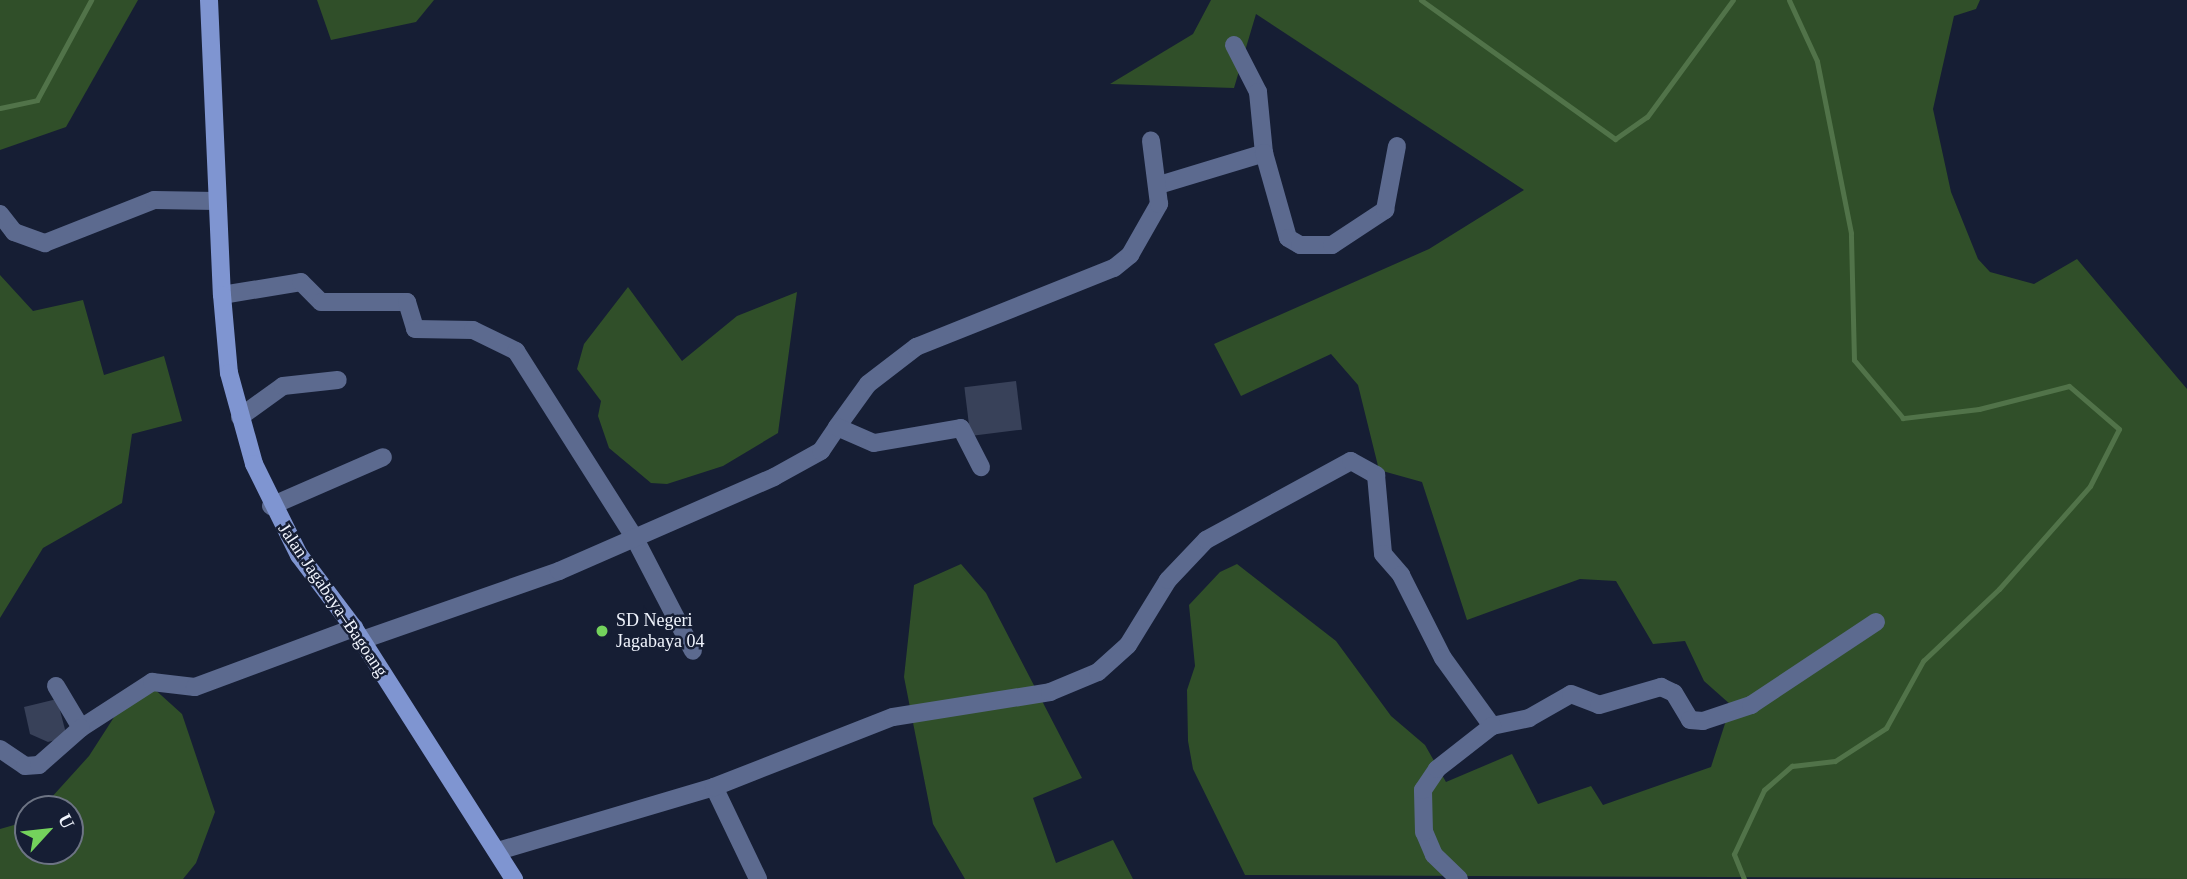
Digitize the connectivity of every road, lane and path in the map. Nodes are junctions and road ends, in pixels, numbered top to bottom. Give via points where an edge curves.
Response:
1 (209, 0) edge
2 (1234, 45) dead end
3 (1151, 141) dead end
4 (1397, 146) dead end
5 (1264, 153) junction
6 (1159, 185) junction
7 (216, 201) junction
8 (0, 214) edge
9 (222, 295) junction
10 (338, 380) dead end
11 (240, 417) junction
12 (837, 427) junction
13 (383, 457) dead end
14 (981, 467) dead end
15 (271, 506) junction
16 (634, 537) junction
17 (1877, 622) dead end
18 (358, 634) junction
19 (693, 651) dead end
20 (56, 686) dead end
21 (1492, 726) junction
22 (80, 728) junction
23 (0, 749) edge
24 (714, 787) junction
25 (498, 851) junction
26 (514, 879) edge
27 (758, 879) edge
28 (1459, 879) edge

1 - 7 street, Jalan Jagabaya–Bagoang
2 - 5 street via 1258,92
3 - 6 street
4 - 5 street via 1385,210 1332,245 1300,246 1287,238
5 - 6 street
6 - 12 street via 1153,224 1114,268 916,347 869,384
7 - 8 street via 154,200 45,243 15,232
7 - 9 street, Jalan Jagabaya–Bagoang
9 - 11 street, Jalan Jagabaya–Bagoang
9 - 16 street via 301,282 321,302 407,302 415,329 473,330 516,351
10 - 11 street via 283,386
11 - 15 street, Jalan Jagabaya–Bagoang
12 - 14 street via 874,443 961,428
12 - 16 street via 821,452 775,477
13 - 15 street
15 - 18 street, Jalan Jagabaya–Bagoang
16 - 18 street
16 - 19 street
17 - 21 street via 1751,705 1703,721 1690,720 1674,693 1661,687 1599,705 1572,694 1529,718
18 - 22 street via 195,687 152,682
18 - 25 street, Jalan Jagabaya–Bagoang
20 - 22 street
21 - 24 street via 1443,658 1401,575 1383,554 1376,475 1351,461 1206,540 1168,580 1128,645 1098,671 1050,692 894,717
21 - 28 street via 1437,769 1423,790 1424,832 1434,855
22 - 23 street via 38,765 25,766
24 - 25 street
24 - 27 street
25 - 26 street, Jalan Jagabaya–Bagoang

